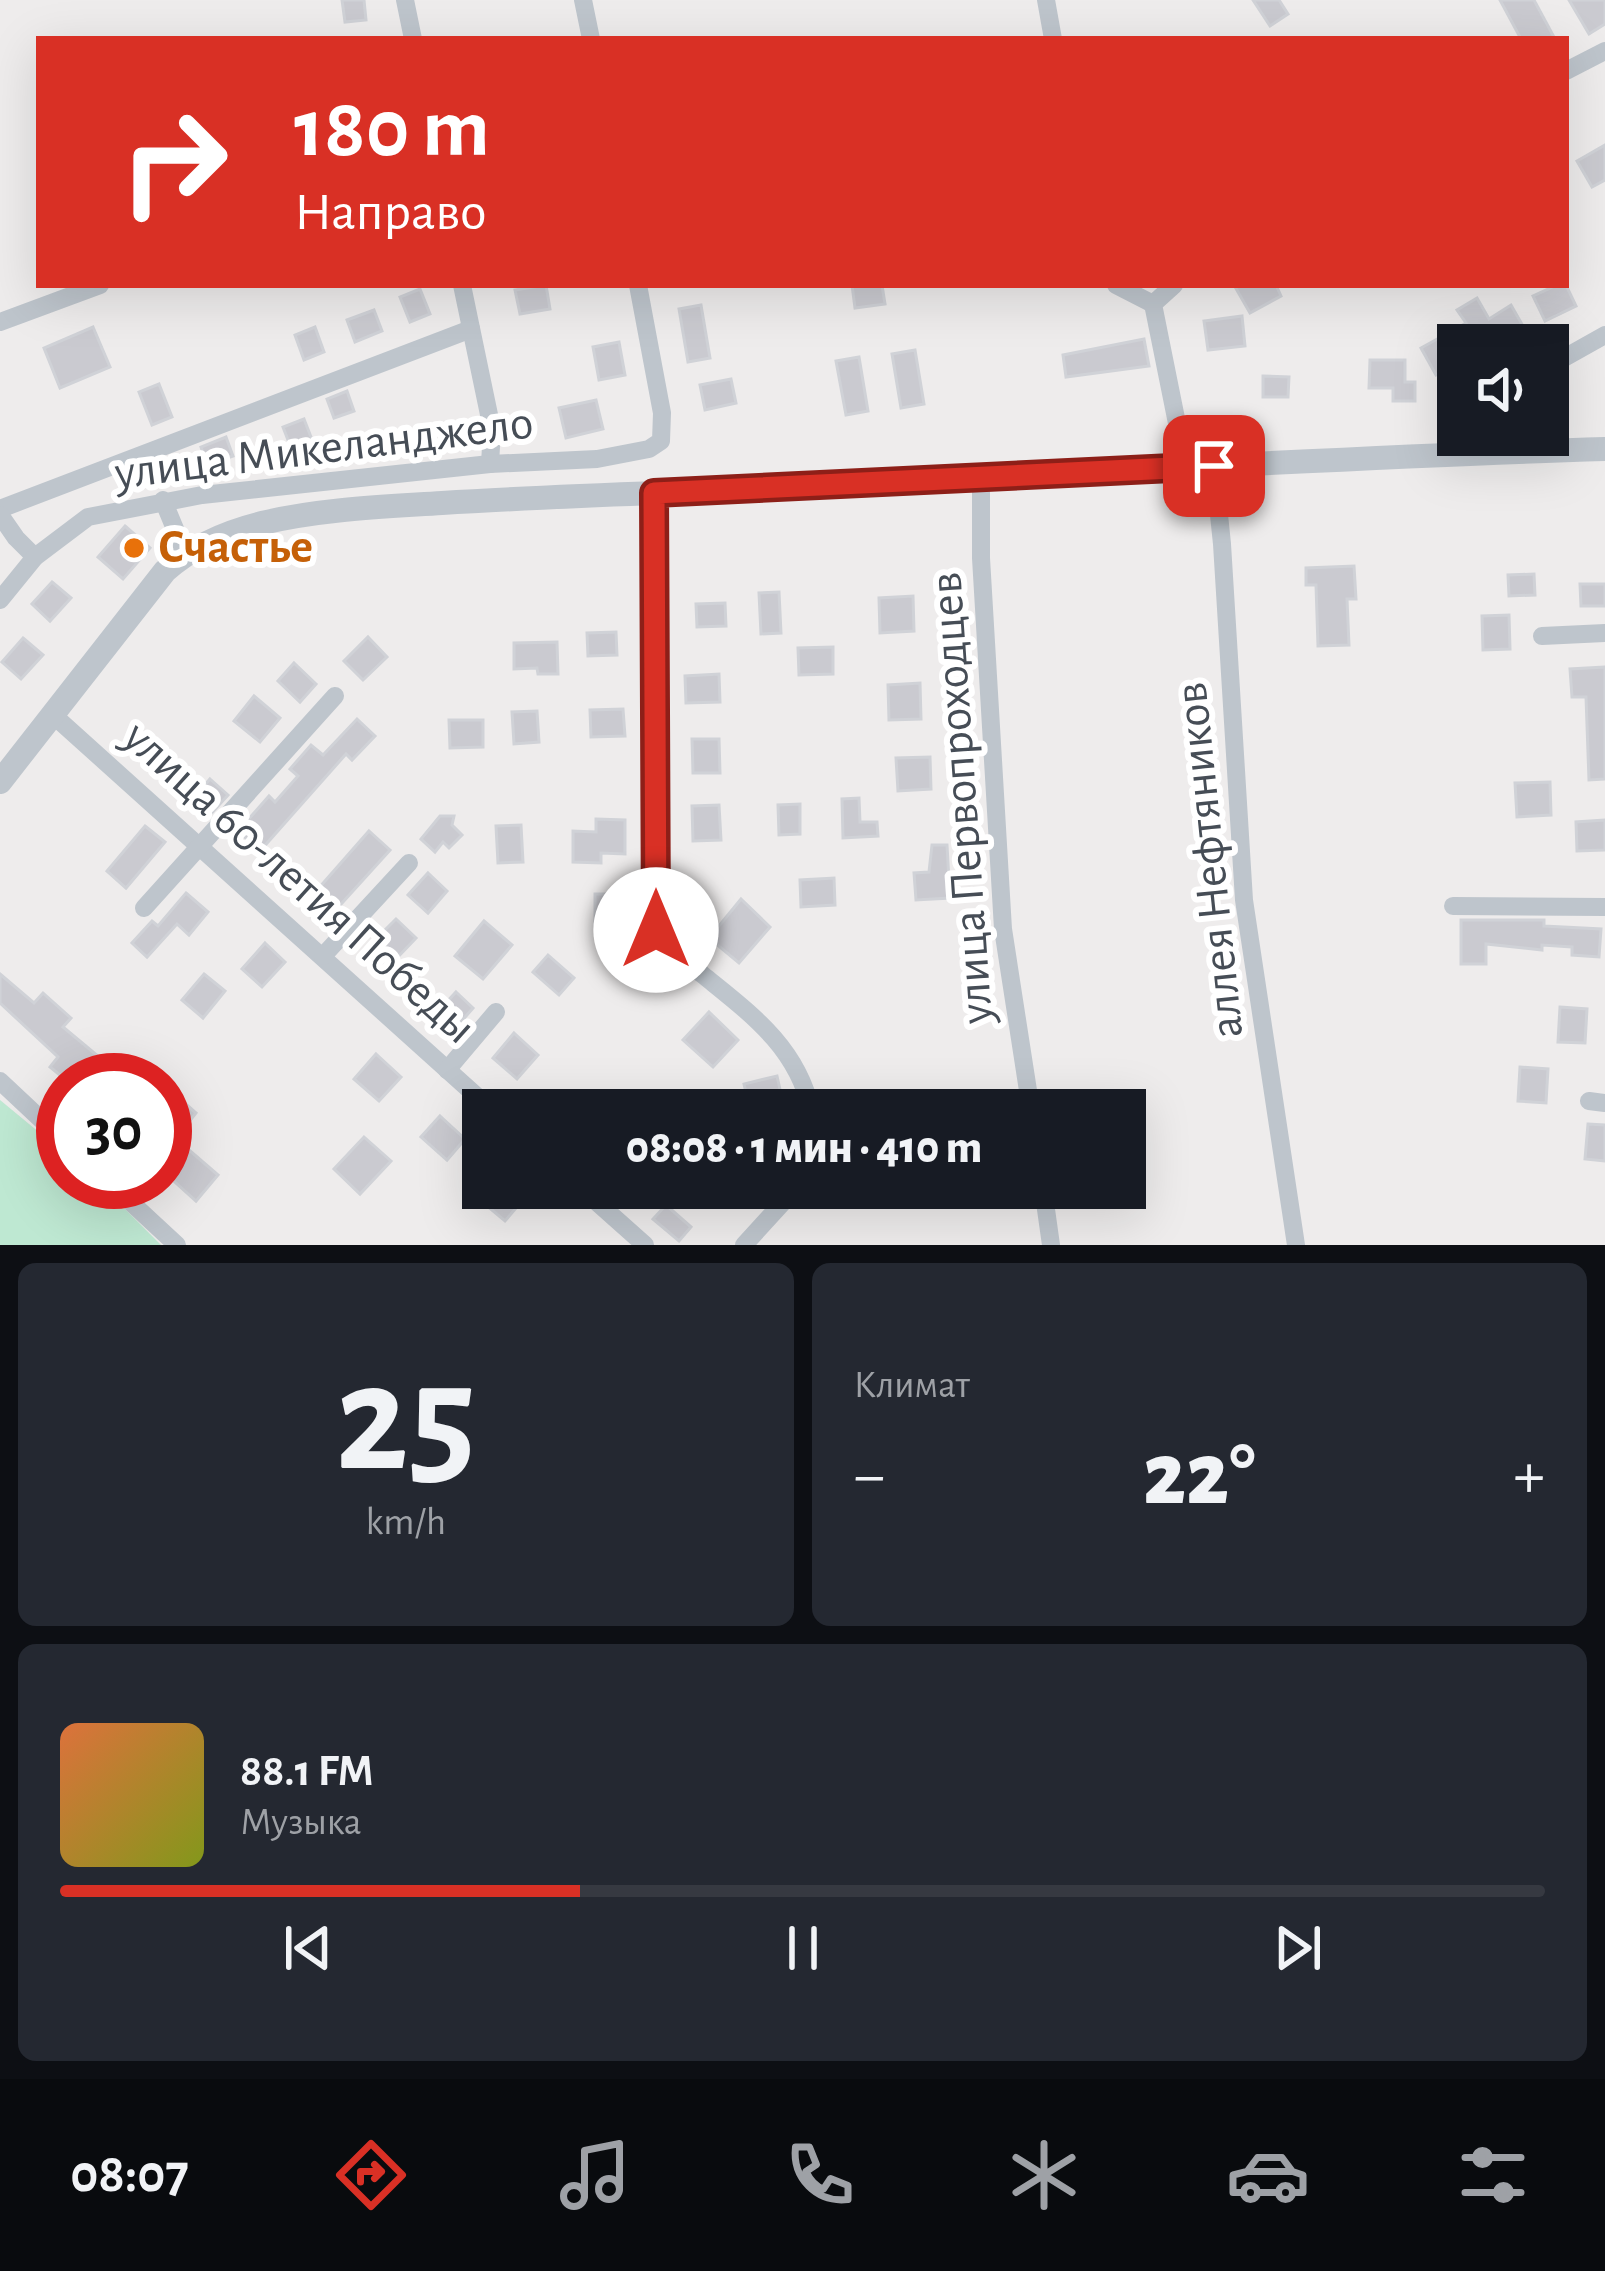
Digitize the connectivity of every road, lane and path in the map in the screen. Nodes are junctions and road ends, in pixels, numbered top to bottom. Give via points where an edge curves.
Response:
1 (405, 0) edge
2 (583, 0) edge
3 (1046, 0) edge
4 (411, 36) edge
5 (590, 36) edge
6 (1052, 36) edge
7 (1605, 51) edge
8 (1569, 69) edge
9 (92, 288) edge
10 (463, 288) edge
11 (639, 288) edge
12 (1122, 288) edge
13 (1171, 288) edge
14 (1153, 304) junction
15 (0, 322) edge
16 (471, 329) junction
17 (1605, 335) edge
18 (1569, 355) edge
19 (1605, 448) edge
20 (490, 464) junction
21 (1214, 466) junction
22 (1186, 468) junction
23 (982, 479) junction
24 (654, 493) junction
25 (163, 500) junction
26 (0, 512) edge
27 (185, 553) junction
28 (35, 557) junction
29 (0, 600) edge
30 (1605, 633) edge
31 (1542, 636) dead end
32 (335, 696) dead end
33 (52, 714) junction
34 (0, 782) edge
35 (200, 848) junction
36 (409, 863) dead end
37 (1453, 906) dead end
38 (144, 908) dead end
39 (1605, 908) edge
40 (323, 956) junction
41 (496, 1012) dead end
42 (447, 1070) junction
43 (0, 1081) edge
44 (468, 1089) edge
45 (806, 1089) edge
46 (1027, 1089) edge
47 (36, 1115) edge
48 (138, 1209) edge
49 (605, 1209) edge
50 (777, 1209) edge
51 (1046, 1209) edge
52 (177, 1245) edge
53 (645, 1245) edge
54 (744, 1245) edge
55 (1052, 1245) edge
56 (1296, 1245) edge

1 - 4 street
2 - 5 street
3 - 6 street
7 - 8 street
9 - 15 street
10 - 16 street
11 - 20 street, улица Микеланджело via 661,441 597,459
12 - 14 street
13 - 14 street
14 - 22 street
16 - 20 street via 492,429
16 - 26 street
17 - 18 street
19 - 21 street
20 - 25 street, улица Микеланджело
21 - 22 street
21 - 56 street, аллея Нефтяников via 1244,900
22 - 23 street
23 - 24 street
23 - 46 street, улица Первопроходцев via 1003,929
24 - 27 street via 334,510 261,523
24 - 45 street via 656,930 785,1047
25 - 27 street
25 - 28 street, улица Микеланджело via 88,517
26 - 28 street
27 - 33 street
28 - 29 street, улица Микеланджело
30 - 31 street
32 - 35 street
33 - 34 street
33 - 35 street, улица 60-летия Победы
35 - 38 street
35 - 40 street, улица 60-летия Победы
36 - 40 street
37 - 39 street
40 - 42 street, улица 60-летия Победы
41 - 42 street
42 - 44 street, улица 60-летия Победы
43 - 47 street
48 - 52 street
49 - 53 street
50 - 54 street
51 - 55 street

